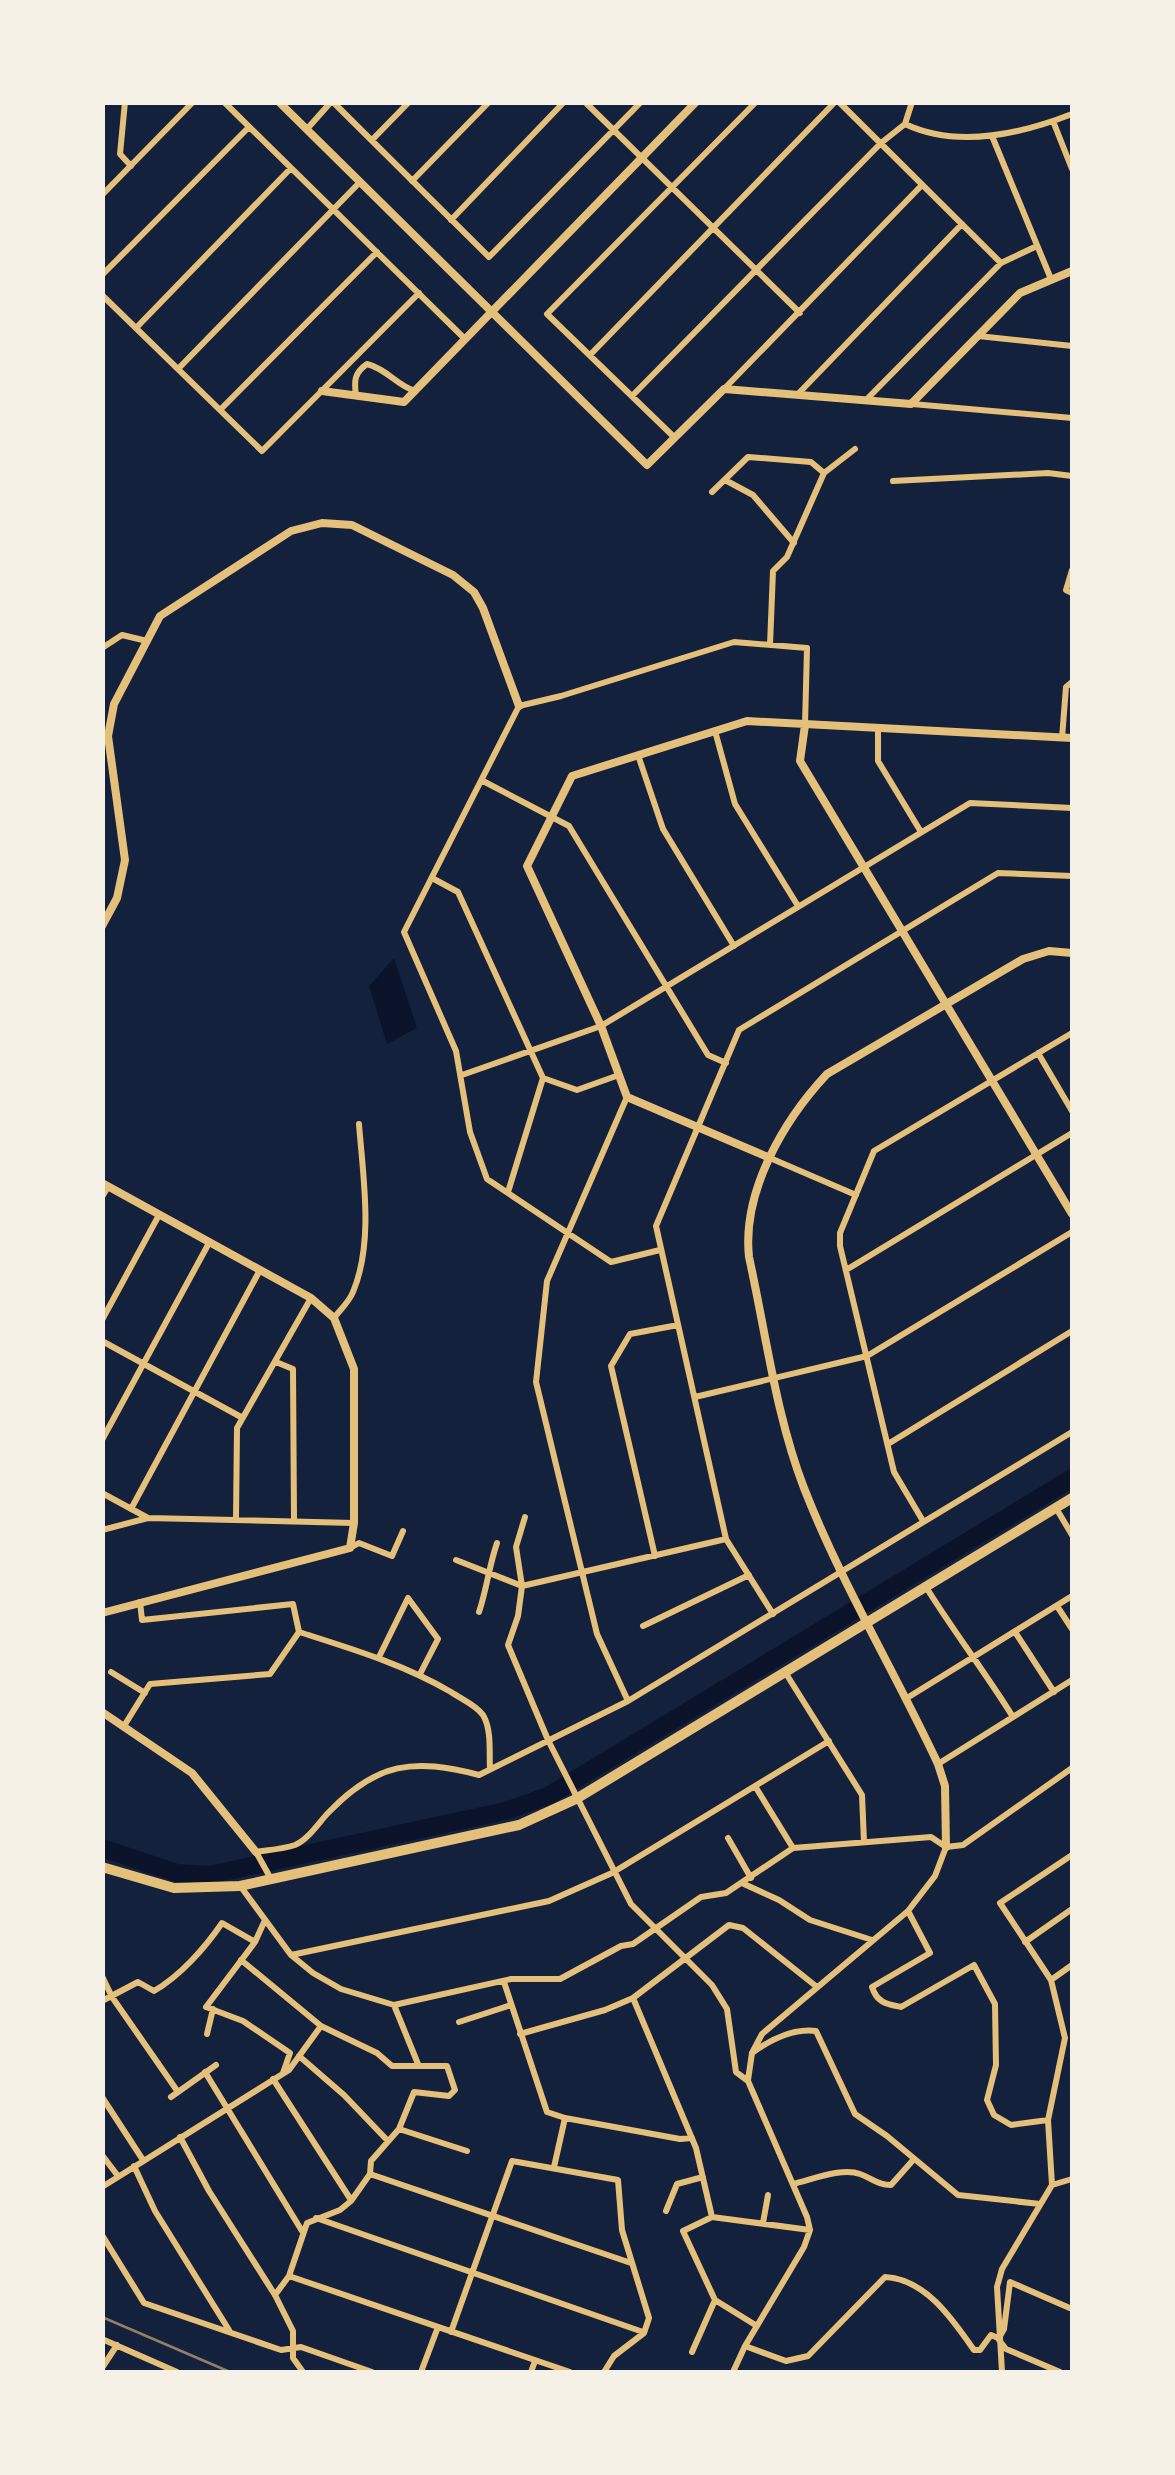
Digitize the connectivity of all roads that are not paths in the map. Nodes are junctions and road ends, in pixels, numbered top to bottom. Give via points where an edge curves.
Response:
1 (125, 102) edge
2 (193, 102) edge
3 (224, 102) edge
4 (280, 102) edge
5 (332, 102) edge
6 (408, 102) edge
7 (489, 102) edge
8 (564, 102) edge
9 (585, 102) edge
10 (641, 102) edge
11 (696, 102) edge
12 (756, 102) edge
13 (837, 102) edge
14 (912, 102) edge
15 (1072, 114) edge
16 (1053, 121) junction
17 (905, 124) junction
18 (249, 127) junction
19 (306, 129) junction
20 (614, 130) junction
21 (992, 136) junction
22 (372, 140) junction
23 (880, 143) junction
24 (642, 158) junction
25 (131, 166) junction
26 (291, 168) junction
27 (1072, 169) edge
28 (412, 181) junction
29 (360, 182) junction
30 (922, 185) junction
31 (672, 187) junction
32 (102, 196) edge
33 (333, 208) junction
34 (451, 220) junction
35 (962, 224) junction
36 (714, 228) junction
37 (1037, 246) junction
38 (376, 252) junction
39 (1001, 262) junction
40 (756, 270) junction
41 (1072, 271) edge
42 (102, 275) edge
43 (1051, 279) junction
44 (419, 293) junction
45 (102, 295) edge
46 (492, 312) junction
47 (800, 313) junction
48 (136, 328) junction
49 (978, 336) junction
50 (465, 339) junction
51 (1072, 346) edge
52 (590, 355) junction
53 (178, 368) junction
54 (724, 388) junction
55 (322, 390) junction
56 (415, 391) junction
57 (798, 394) junction
58 (356, 396) junction
59 (632, 396) junction
60 (868, 398) junction
61 (910, 404) junction
62 (220, 410) junction
63 (1072, 418) edge
64 (674, 437) junction
65 (856, 449) dead end
66 (824, 473) junction
67 (1072, 476) edge
68 (725, 480) junction
69 (893, 482) dead end
70 (712, 492) dead end
71 (794, 542) junction
72 (1072, 570) edge
73 (1072, 593) edge
74 (148, 641) junction
75 (770, 645) junction
76 (102, 648) edge
77 (1072, 682) edge
78 (519, 706) junction
79 (804, 725) junction
80 (878, 730) junction
81 (715, 731) junction
82 (1067, 738) edge
83 (638, 756) junction
84 (482, 781) junction
85 (1072, 808) edge
86 (551, 817) junction
87 (920, 832) junction
88 (863, 868) junction
89 (1072, 876) edge
90 (432, 878) junction
91 (798, 906) junction
92 (102, 926) edge
93 (903, 932) junction
94 (734, 946) junction
95 (1072, 952) edge
96 (666, 987) junction
97 (944, 1002) junction
98 (601, 1026) junction
99 (1072, 1033) edge
100 (531, 1051) junction
101 (1038, 1053) junction
102 (726, 1063) junction
103 (619, 1074) junction
104 (462, 1075) junction
105 (543, 1078) junction
106 (992, 1079) junction
107 (627, 1097) junction
108 (1072, 1111) edge
109 (360, 1124) dead end
110 (698, 1127) junction
111 (1071, 1136) edge
112 (1036, 1154) junction
113 (770, 1158) junction
114 (105, 1185) edge
115 (508, 1193) junction
116 (856, 1195) junction
117 (102, 1197) edge
118 (1072, 1214) edge
119 (159, 1215) junction
120 (567, 1232) junction
121 (1072, 1232) edge
122 (210, 1243) junction
123 (660, 1250) junction
124 (260, 1270) junction
125 (846, 1270) junction
126 (311, 1298) junction
127 (334, 1318) junction
128 (102, 1320) edge
129 (678, 1324) junction
130 (1072, 1332) edge
131 (102, 1341) edge
132 (866, 1356) junction
133 (276, 1362) junction
134 (144, 1363) junction
135 (776, 1379) junction
136 (194, 1391) junction
137 (695, 1398) junction
138 (241, 1417) junction
139 (1072, 1432) edge
140 (102, 1440) edge
141 (888, 1444) junction
142 (102, 1493) edge
143 (1072, 1498) edge
144 (1056, 1508) junction
145 (131, 1509) junction
146 (148, 1518) junction
147 (236, 1518) junction
148 (525, 1518) dead end
149 (294, 1520) junction
150 (923, 1522) junction
151 (354, 1523) junction
152 (102, 1530) edge
153 (403, 1531) dead end
154 (1072, 1535) edge
155 (726, 1539) junction
156 (497, 1544) dead end
157 (350, 1548) junction
158 (654, 1556) junction
159 (456, 1560) dead end
160 (582, 1573) junction
161 (843, 1573) junction
162 (490, 1574) junction
163 (749, 1575) junction
164 (522, 1586) junction
165 (926, 1586) junction
166 (1072, 1596) edge
167 (140, 1602) junction
168 (1058, 1606) junction
169 (102, 1612) edge
170 (479, 1612) dead end
171 (773, 1614) junction
172 (866, 1618) junction
173 (643, 1626) dead end
174 (1072, 1629) edge
175 (299, 1632) junction
176 (1015, 1632) junction
177 (379, 1657) junction
178 (972, 1657) junction
179 (111, 1672) dead end
180 (785, 1672) junction
181 (420, 1674) junction
182 (1070, 1682) edge
183 (1054, 1692) junction
184 (145, 1693) junction
185 (1072, 1694) edge
186 (907, 1698) junction
187 (628, 1702) junction
188 (102, 1712) edge
189 (1013, 1717) junction
190 (124, 1726) junction
191 (548, 1740) junction
192 (829, 1741) junction
193 (938, 1764) junction
194 (1072, 1768) edge
195 (490, 1769) junction
196 (755, 1786) junction
197 (574, 1794) junction
198 (728, 1838) dead end
199 (864, 1842) junction
200 (946, 1847) junction
201 (793, 1848) junction
202 (256, 1852) junction
203 (1072, 1855) edge
204 (102, 1866) edge
205 (612, 1873) junction
206 (269, 1874) junction
207 (748, 1881) junction
208 (240, 1886) junction
209 (1072, 1909) edge
210 (908, 1910) junction
211 (266, 1920) junction
212 (653, 1928) junction
213 (873, 1940) junction
214 (255, 1942) junction
215 (1025, 1942) junction
216 (291, 1955) junction
217 (685, 1958) junction
218 (240, 1960) junction
219 (1072, 1965) edge
220 (102, 1976) edge
221 (1051, 1980) junction
222 (504, 1982) junction
223 (818, 1987) junction
224 (112, 1997) junction
225 (632, 1998) junction
226 (102, 2001) edge
227 (394, 2004) junction
228 (512, 2005) junction
229 (213, 2009) junction
230 (459, 2022) dead end
231 (321, 2026) junction
232 (207, 2034) dead end
233 (520, 2034) junction
234 (1069, 2036) edge
235 (752, 2053) junction
236 (299, 2056) junction
237 (418, 2064) junction
238 (216, 2065) dead end
239 (205, 2072) junction
240 (282, 2073) junction
241 (274, 2079) junction
242 (748, 2081) junction
243 (102, 2098) edge
244 (228, 2108) junction
245 (565, 2118) junction
246 (1048, 2120) junction
247 (399, 2129) junction
248 (180, 2138) junction
249 (692, 2138) junction
250 (387, 2140) junction
251 (467, 2151) dead end
252 (102, 2155) edge
253 (914, 2158) junction
254 (143, 2160) junction
255 (134, 2166) junction
256 (554, 2166) junction
257 (370, 2174) junction
258 (118, 2176) junction
259 (703, 2177) junction
260 (1072, 2180) edge
261 (792, 2184) junction
262 (1052, 2185) junction
263 (102, 2187) edge
264 (768, 2195) dead end
265 (352, 2201) junction
266 (1040, 2204) junction
267 (666, 2211) dead end
268 (492, 2217) junction
269 (712, 2217) junction
270 (316, 2218) junction
271 (763, 2224) junction
272 (810, 2230) junction
273 (303, 2232) junction
274 (102, 2235) edge
275 (632, 2263) junction
276 (472, 2273) junction
277 (289, 2276) junction
278 (274, 2295) junction
279 (715, 2300) junction
280 (1072, 2309) edge
281 (757, 2326) junction
282 (438, 2327) junction
283 (229, 2332) junction
284 (451, 2332) junction
285 (644, 2332) junction
286 (102, 2339) edge
287 (999, 2339) junction
288 (117, 2346) junction
289 (745, 2346) junction
290 (292, 2347) junction
291 (692, 2352) dead end
292 (535, 2361) junction
293 (102, 2368) edge
294 (167, 2370) edge
295 (177, 2372) edge
296 (303, 2372) edge
297 (372, 2372) edge
298 (422, 2372) edge
299 (531, 2372) edge
300 (570, 2372) edge
301 (604, 2372) edge
302 (733, 2372) edge
303 (1002, 2372) edge
304 (1060, 2372) edge

1 - 25 street via 120,154
2 - 25 street
3 - 18 street
4 - 19 street
5 - 19 street
5 - 22 street
6 - 22 street
7 - 28 street
8 - 34 street
9 - 20 street
10 - 20 street
11 - 24 street
12 - 31 street
13 - 23 street
13 - 36 street
14 - 17 street
15 - 16 street
16 - 21 street
16 - 27 street
17 - 21 street via 922,132
17 - 23 street
18 - 26 street
18 - 42 street
19 - 29 street
20 - 24 street
20 - 34 street via 489,257
21 - 37 street
22 - 28 street
23 - 30 street
23 - 40 street
24 - 31 street
24 - 46 street
25 - 32 street
26 - 33 street
26 - 48 street
28 - 34 street
29 - 33 street
29 - 46 street
30 - 35 street
30 - 47 street
31 - 36 street
31 - 52 street via 547,314
33 - 38 street
33 - 53 street
35 - 39 street
35 - 57 street
36 - 40 street
36 - 52 street
37 - 39 street
37 - 43 street
38 - 44 street
38 - 62 street
39 - 60 street
40 - 47 street
40 - 59 street
41 - 43 street
43 - 49 street via 1020,292
44 - 50 street
44 - 55 street
45 - 48 street
46 - 50 street
46 - 64 street via 648,465
47 - 54 street
48 - 53 street
49 - 51 street
49 - 61 street
50 - 56 street
52 - 59 street
53 - 62 street
54 - 57 street
54 - 64 street
55 - 58 street
55 - 62 street via 262,451
56 - 58 street via 404,402
56 - 58 street via 368,364 354,380
57 - 60 street
59 - 64 street
60 - 61 street
61 - 63 street
65 - 66 street
66 - 68 street via 810,462 748,457
66 - 71 street
67 - 69 street
68 - 70 street
68 - 71 street via 754,495
71 - 75 street via 773,571
72 - 73 street via 1066,590
74 - 76 street via 122,635
74 - 78 street via 160,616 291,530 352,525 474,592
74 - 92 street via 114,704 108,736 125,860
75 - 78 street via 734,642
75 - 79 street via 807,648
77 - 82 street via 1066,687
78 - 84 street
79 - 80 street
79 - 81 street via 747,720
79 - 88 street via 800,761
80 - 82 street
80 - 87 street via 878,761
81 - 83 street
81 - 91 street via 736,804
83 - 86 street via 572,776
83 - 94 street via 663,829
84 - 86 street
84 - 90 street
85 - 87 street via 970,803
86 - 96 street via 569,826
86 - 98 street via 527,866
87 - 88 street
88 - 91 street
88 - 93 street
89 - 93 street via 998,873
90 - 100 street via 458,892
90 - 104 street via 404,932
91 - 94 street
93 - 97 street
93 - 102 street via 739,1030
94 - 96 street
95 - 97 street via 1023,959
96 - 98 street
96 - 102 street via 708,1054
97 - 106 street
97 - 113 street via 827,1074 802,1100
98 - 100 street
98 - 103 street
99 - 101 street
100 - 104 street
100 - 105 street
101 - 106 street
101 - 108 street
102 - 110 street
103 - 105 street via 577,1090
103 - 107 street
104 - 115 street via 470,1132 487,1180
105 - 115 street
106 - 112 street
106 - 116 street via 874,1152
107 - 110 street
107 - 120 street
109 - 127 street via 363,1261 352,1296
110 - 113 street
110 - 123 street via 656,1226
111 - 112 street
112 - 118 street
112 - 125 street
113 - 116 street
113 - 135 street via 746,1229
114 - 117 street
114 - 119 street
115 - 120 street
116 - 125 street via 840,1233
119 - 122 street
119 - 128 street
120 - 123 street via 610,1262
120 - 160 street via 546,1281 536,1382
121 - 132 street
122 - 124 street
122 - 134 street
123 - 129 street
124 - 126 street
124 - 136 street
125 - 132 street
126 - 127 street
126 - 133 street
127 - 151 street via 354,1369
129 - 137 street
129 - 158 street via 630,1334 611,1366
130 - 141 street
131 - 134 street
132 - 135 street
132 - 141 street
133 - 138 street
133 - 149 street via 293,1369
134 - 136 street
134 - 140 street
135 - 137 street
135 - 161 street via 800,1477
136 - 138 street
136 - 145 street
137 - 155 street
138 - 147 street
139 - 150 street
141 - 150 street via 894,1472
142 - 145 street
143 - 144 main road
144 - 154 street
144 - 165 main road
145 - 146 street
146 - 147 street
146 - 152 street
147 - 149 street
148 - 164 street via 516,1548
149 - 151 street
150 - 161 street
151 - 157 street
153 - 157 street via 392,1556 360,1543
155 - 158 street
155 - 163 street
156 - 162 street
157 - 167 street
158 - 160 street
159 - 162 street
160 - 164 street
160 - 187 street via 597,1634
161 - 171 street
161 - 172 street
162 - 164 street
162 - 170 street
163 - 171 street
163 - 173 street
164 - 191 street via 508,1645
165 - 172 main road
165 - 178 street
166 - 168 street
167 - 169 street
167 - 175 street via 142,1620 293,1604
168 - 174 street
168 - 176 street
171 - 187 street
172 - 180 main road
172 - 186 street
175 - 177 street
175 - 184 street via 270,1674 150,1684
176 - 178 street
176 - 183 street
177 - 181 street
177 - 181 street via 408,1598 438,1639
178 - 186 street
178 - 189 street
179 - 184 street
180 - 192 street
180 - 197 main road
181 - 195 street via 482,1715
182 - 183 street
182 - 185 street
183 - 189 street
184 - 190 street
186 - 193 street
187 - 191 street
188 - 190 street
189 - 193 street
190 - 202 street via 192,1774
191 - 195 street
191 - 197 street
192 - 196 street
192 - 199 street via 862,1795
193 - 200 street
194 - 200 street via 962,1845
195 - 202 street via 479,1775 410,1764 384,1772 355,1787 299,1844
196 - 201 street
196 - 205 street
197 - 205 street
197 - 206 main road via 519,1825
198 - 207 street
199 - 200 street via 931,1837
199 - 201 street
200 - 210 street via 935,1876
201 - 207 street
202 - 206 street
203 - 215 street via 1000,1904
204 - 208 main road via 174,1888
205 - 212 street
205 - 216 street via 549,1900
206 - 208 main road
207 - 212 street via 701,1897
207 - 213 street via 810,1920
208 - 211 street
209 - 215 street
210 - 213 street
210 - 246 street via 930,1953 872,1987 875,1995 901,2007 974,1965 995,2004 996,2065 987,2100 994,2115 1011,2126
211 - 214 street
211 - 216 street
212 - 217 street
212 - 222 street via 560,1980
213 - 223 street
214 - 218 street
214 - 224 street via 222,1922 164,1985 154,1991 138,1982
215 - 221 street
216 - 227 street via 342,1988
217 - 223 street via 729,1925 743,1928
217 - 225 street
217 - 242 street via 727,2009 736,2072
218 - 229 street via 206,2006
218 - 231 street
219 - 221 street
220 - 224 street
221 - 234 street
222 - 227 street
222 - 228 street
223 - 235 street via 762,2034
224 - 226 street
224 - 239 street via 175,2094
225 - 233 street
225 - 249 street
227 - 237 street
228 - 230 street
228 - 233 street
229 - 232 street
229 - 240 street via 243,2020 290,2053
231 - 236 street
231 - 237 street via 392,2066
233 - 245 street via 543,2104
234 - 246 street
235 - 242 street
235 - 253 street via 771,2040 816,2031 855,2114
236 - 240 street
236 - 250 street
237 - 247 street via 447,2066 455,2090 449,2096 414,2092
238 - 239 street
239 - 244 street
240 - 241 street
241 - 244 street
241 - 265 street
242 - 261 street
243 - 254 street
244 - 248 street
244 - 273 street
245 - 249 street
245 - 256 street
246 - 262 street
247 - 250 street
247 - 251 street
248 - 254 street
248 - 278 street
249 - 259 street
250 - 257 street
252 - 258 street
253 - 261 street via 891,2185 848,2172
253 - 266 street via 958,2195
254 - 255 street
255 - 258 street
255 - 283 street
256 - 268 street via 512,2162
256 - 275 street via 618,2180
257 - 265 street
257 - 268 street
258 - 263 street
259 - 267 street via 677,2184
259 - 269 street
260 - 262 street
261 - 272 street
262 - 266 street
264 - 271 street
265 - 270 street
266 - 287 street via 1002,2269
268 - 275 street
268 - 276 street
269 - 271 street
269 - 279 street via 683,2232
270 - 273 street
270 - 276 street
271 - 272 street
272 - 281 street
273 - 277 street
274 - 283 street via 144,2303
275 - 285 street via 650,2318
276 - 284 street
276 - 285 street
277 - 278 street
277 - 282 street
278 - 290 street via 292,2331
279 - 281 street
279 - 291 street
280 - 287 street via 1010,2282
281 - 289 street
282 - 284 street
282 - 298 street
283 - 290 street via 282,2350
284 - 292 street
285 - 301 street
286 - 288 street
287 - 289 street via 992,2334 974,2350 936,2300 885,2277 808,2356 786,2361
287 - 303 street
287 - 304 street via 1006,2349
288 - 293 street
288 - 294 street
289 - 302 street
290 - 296 street
290 - 297 street
292 - 299 street
292 - 300 street
294 - 295 street

